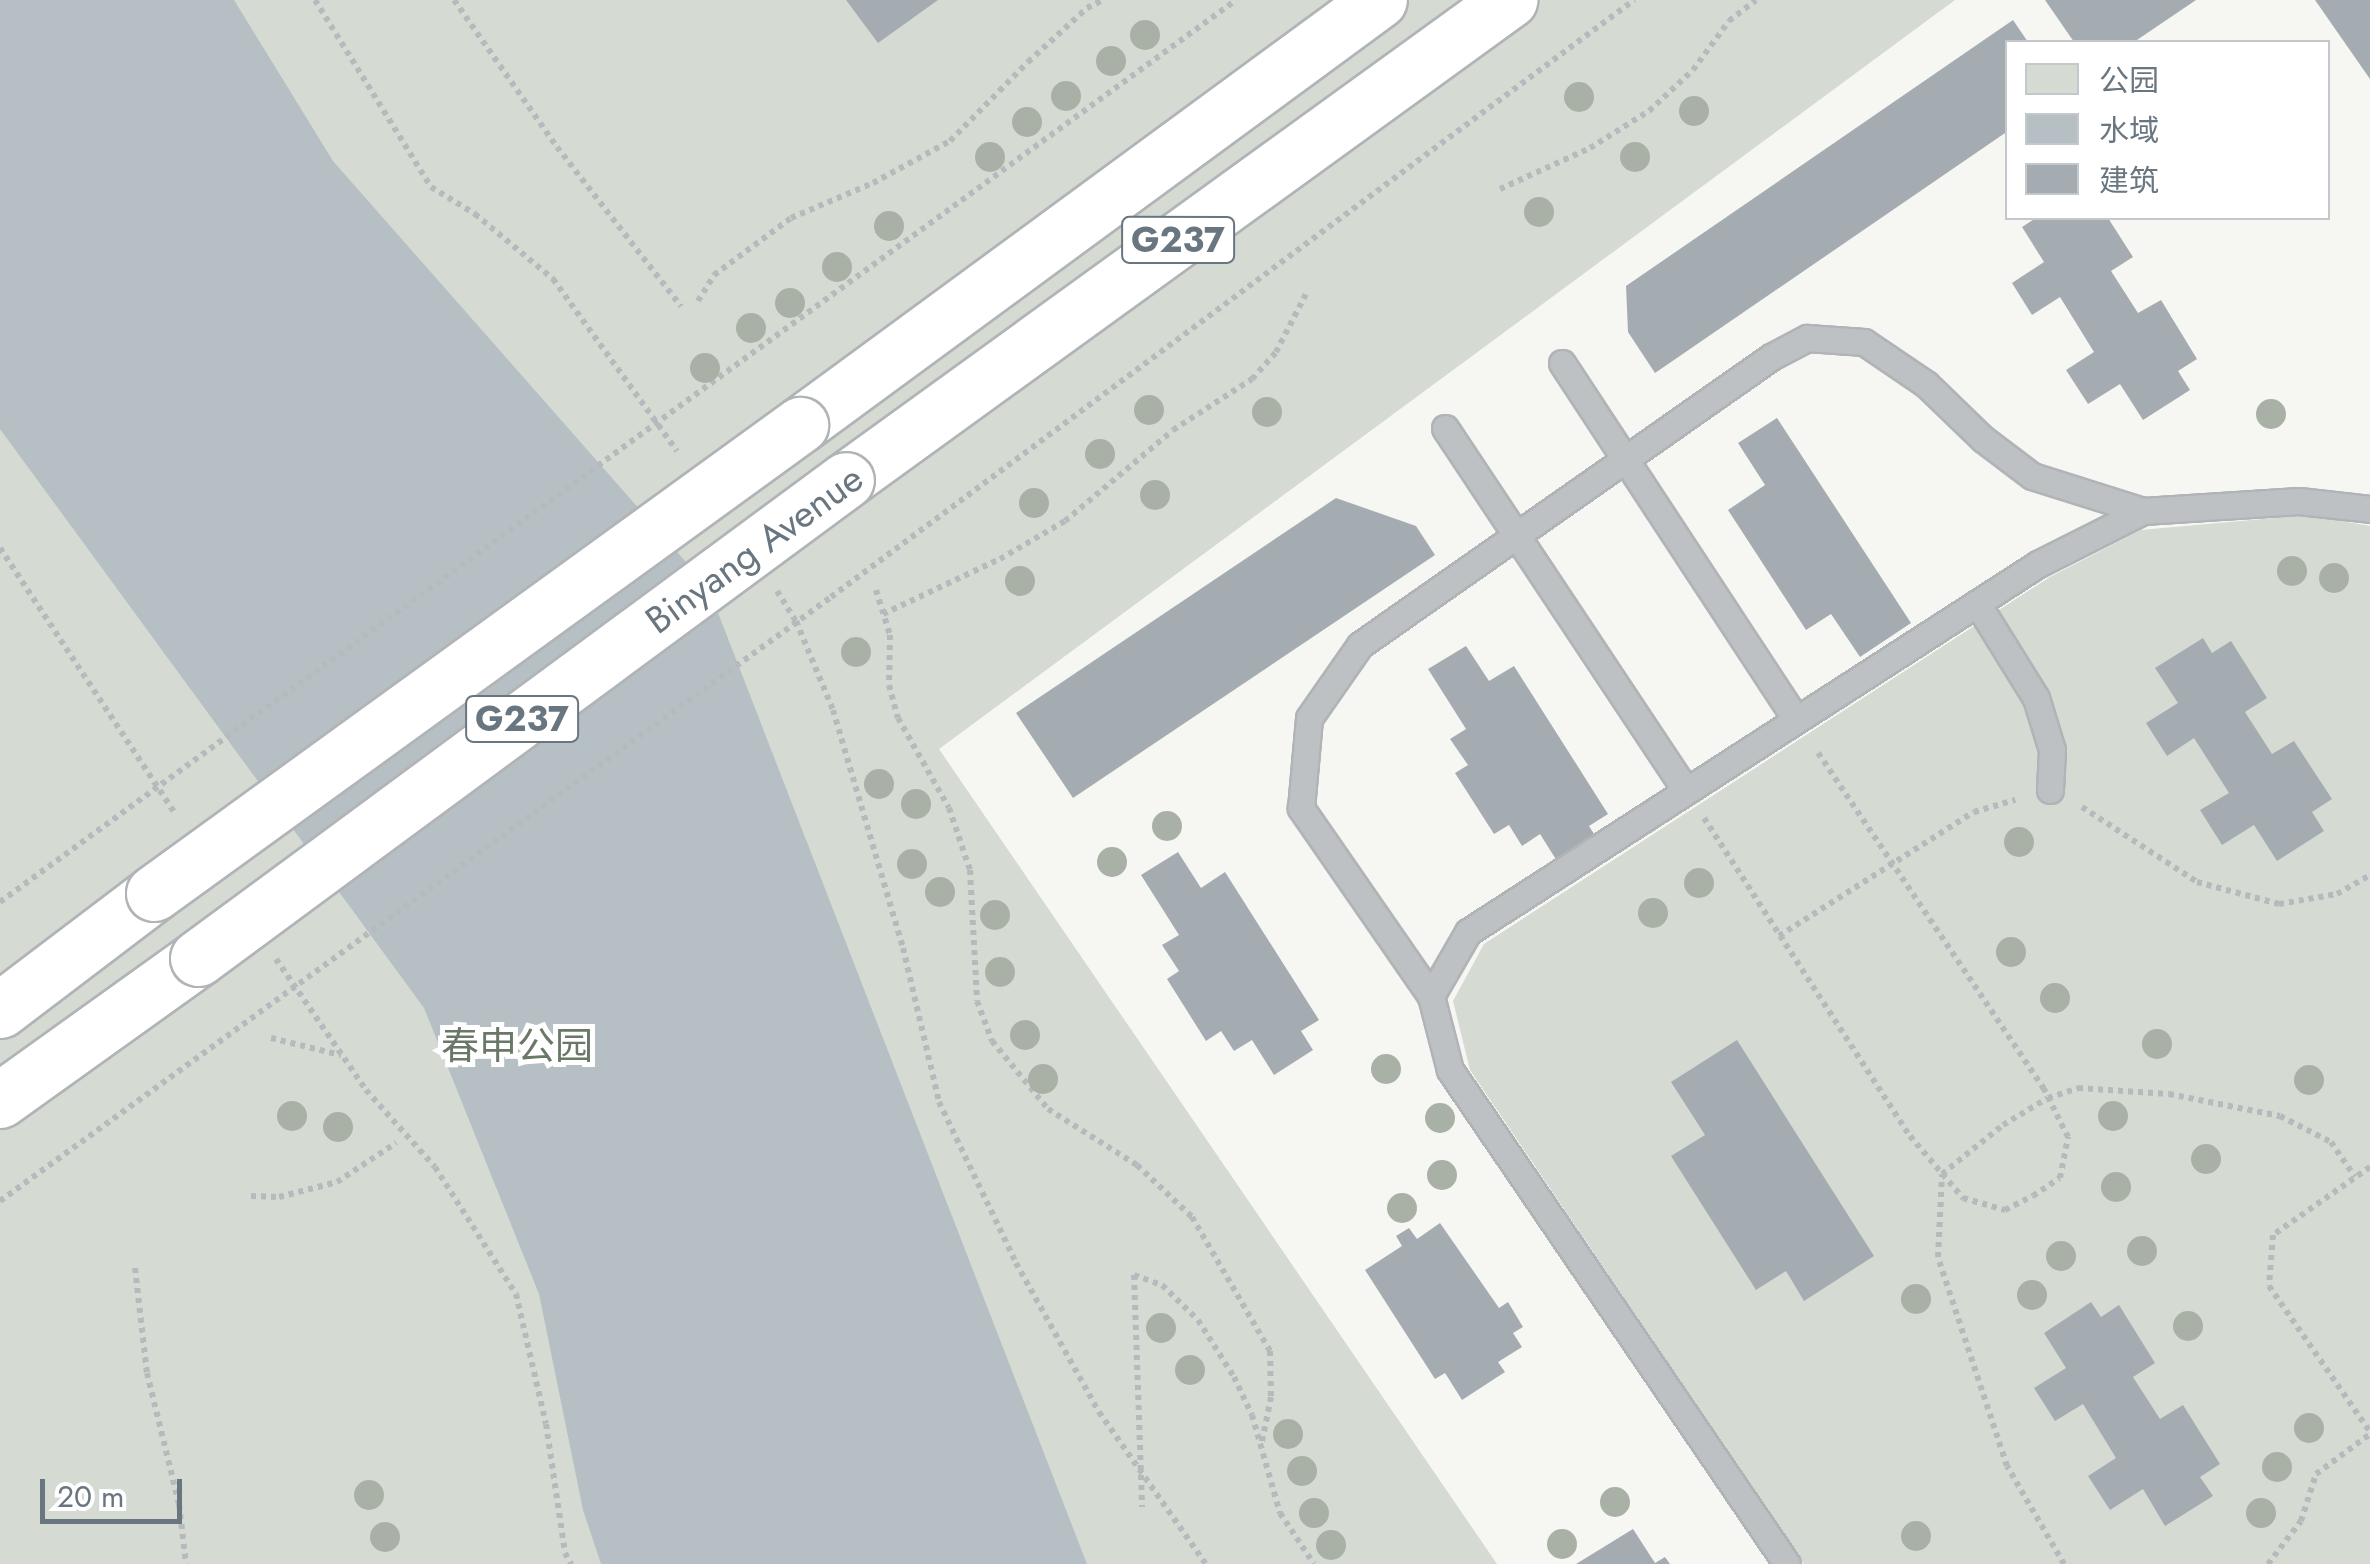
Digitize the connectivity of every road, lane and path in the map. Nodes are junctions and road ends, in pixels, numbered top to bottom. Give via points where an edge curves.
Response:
1 (315, 0) edge
2 (454, 0) edge
3 (1103, 0) edge
4 (1236, 0) edge
5 (1379, 0) edge
6 (1510, 0) edge
7 (1634, 0) edge
8 (1756, 0) edge
9 (1500, 189) dead end
10 (1307, 292) dead end
11 (698, 301) dead end
12 (681, 306) dead end
13 (1562, 363) dead end
14 (1445, 428) dead end
15 (682, 458) dead end
16 (1628, 458) junction
17 (2370, 508) edge
18 (2143, 511) junction
19 (1515, 536) junction
20 (0, 548) edge
21 (776, 589) dead end
22 (876, 590) dead end
23 (1978, 603) junction
24 (883, 614) junction
25 (1796, 720) junction
26 (2050, 790) junction
27 (1686, 791) junction
28 (186, 828) dead end
29 (1892, 862) junction
30 (2370, 875) edge
31 (0, 902) edge
32 (1779, 936) junction
33 (275, 958) dead end
34 (1431, 996) junction
35 (0, 1010) edge
36 (270, 1038) dead end
37 (342, 1055) junction
38 (2048, 1098) junction
39 (0, 1100) edge
40 (396, 1143) dead end
41 (2370, 1166) edge
42 (1942, 1174) junction
43 (2355, 1177) junction
44 (251, 1196) dead end
45 (0, 1200) edge
46 (135, 1268) dead end
47 (2370, 1433) edge
48 (1261, 1446) junction
49 (1142, 1507) dead end
50 (186, 1564) edge
51 (571, 1564) edge
52 (1206, 1564) edge
53 (1314, 1564) edge
54 (1787, 1564) edge
55 (2064, 1564) edge
56 (2268, 1564) edge

1 - 15 path via 431,187 553,279
2 - 12 path via 557,148
3 - 11 path via 1040,51 950,142 792,218 714,275
4 - 31 path
5 - 35 highway, Binyang Avenue / G237, bridge
6 - 39 highway, Binyang Avenue / G237, bridge
7 - 45 path via 831,598
8 - 9 path via 1729,21 1693,70 1650,111 1590,148
10 - 24 path via 1276,352 1252,379 1174,430 1065,521
13 - 16 lane
14 - 19 lane
16 - 18 lane via 1807,338 1864,342 1926,384 2032,476
16 - 19 lane
16 - 25 lane
17 - 18 lane via 2299,501
18 - 23 lane
19 - 27 lane
19 - 34 lane via 1360,645 1308,718 1301,808
20 - 28 path
21 - 52 path via 834,710 903,948 938,1102 1099,1412
22 - 24 path
23 - 25 lane
23 - 26 lane via 2036,698 2052,750
24 - 48 path via 898,718 949,808 970,870 976,1002 992,1042 1048,1108 1137,1166 1192,1217 1270,1351 1271,1398
25 - 27 lane
25 - 29 path
26 - 29 path via 1974,812
26 - 30 path via 2197,882 2280,904 2337,894
27 - 32 path
27 - 34 lane via 1468,932
29 - 32 path
29 - 38 path
32 - 42 path
33 - 37 path
34 - 54 lane via 1450,1070
36 - 37 path
37 - 51 path via 434,1167 516,1294
38 - 42 path
38 - 42 path via 2068,1137 2060,1178 2005,1210 1963,1198
38 - 43 path via 2078,1088 2168,1094 2280,1116 2331,1142
40 - 44 path via 337,1182
41 - 43 path
42 - 55 path via 1938,1257 2008,1466
43 - 47 path via 2273,1235 2269,1286
46 - 50 path via 147,1373 179,1504
47 - 56 path via 2316,1474 2302,1521
48 - 49 path, bridge via 1234,1377 1198,1320 1162,1285 1134,1275
48 - 53 path via 1280,1512

